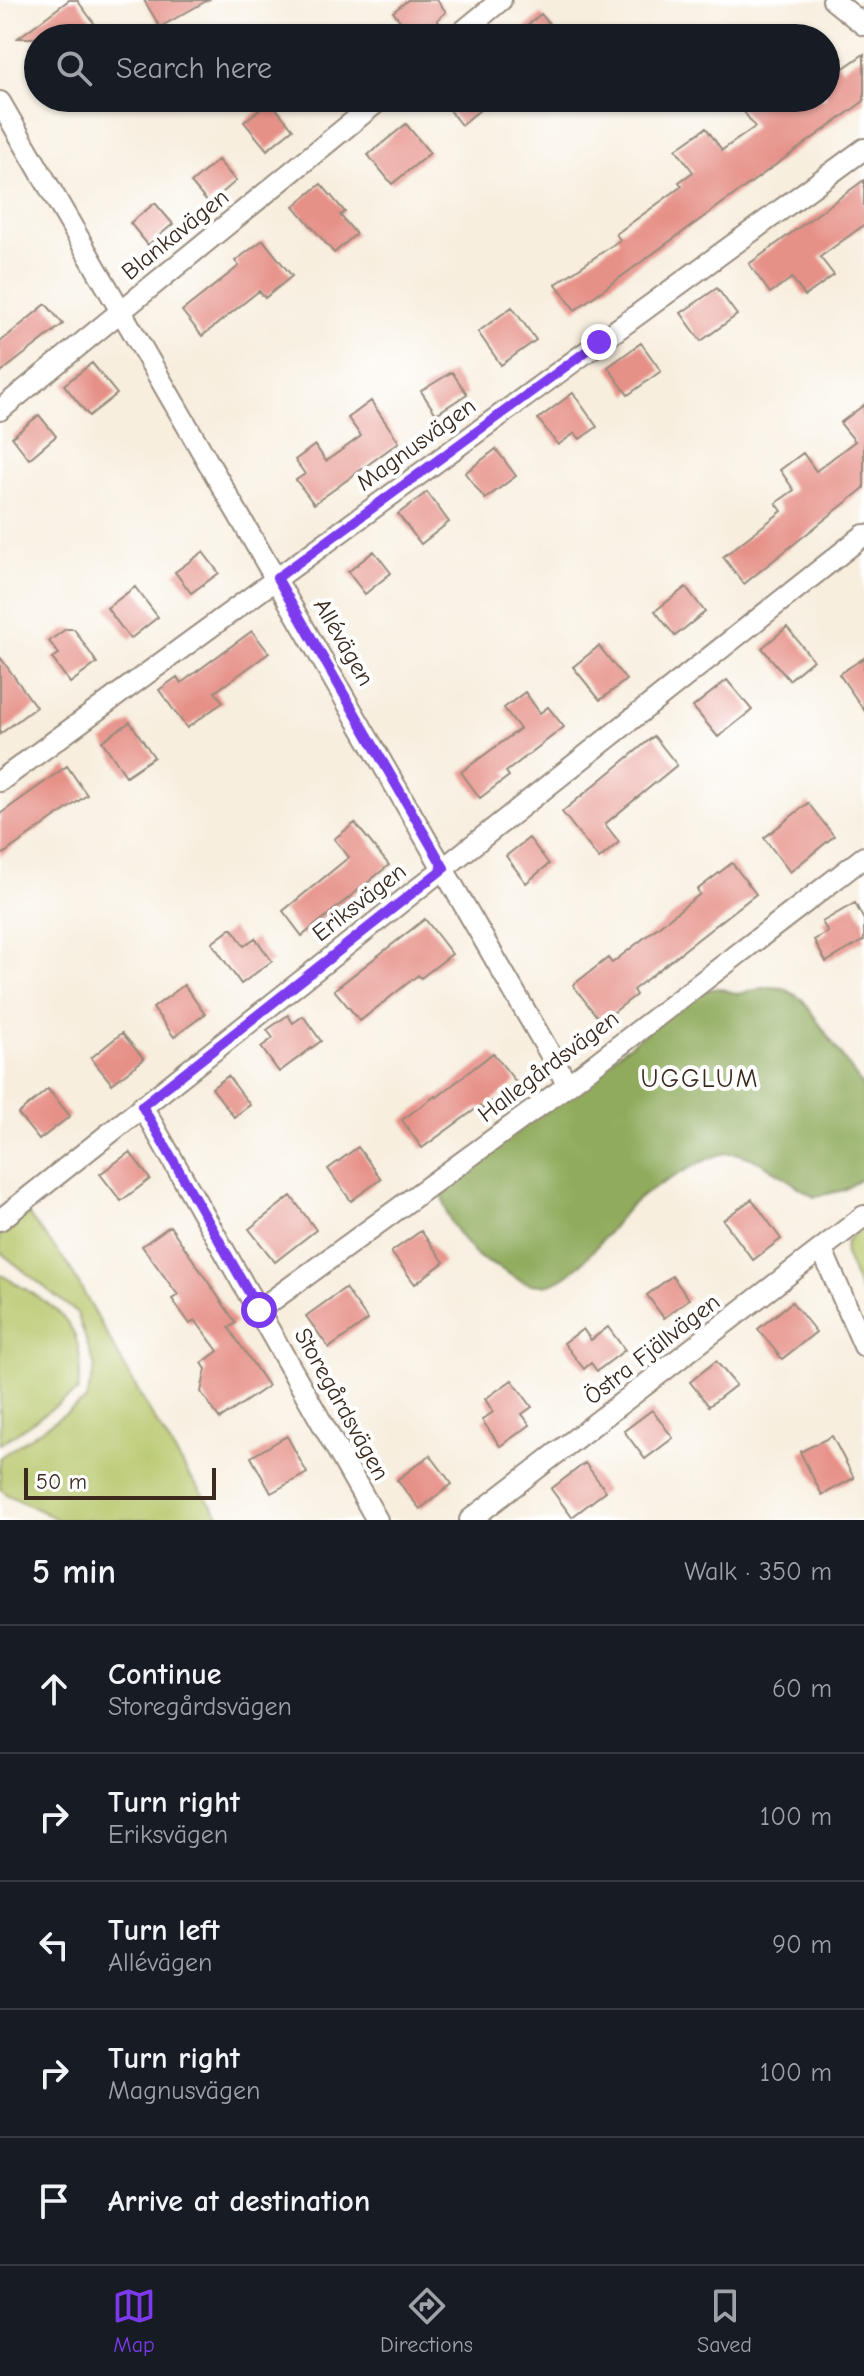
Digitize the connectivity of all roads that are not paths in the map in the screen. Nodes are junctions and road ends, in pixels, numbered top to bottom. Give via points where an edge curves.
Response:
1 (501, 0) edge
2 (833, 0) edge
3 (472, 24) edge
4 (864, 25) edge
5 (0, 102) edge
6 (365, 112) edge
7 (864, 149) edge
8 (122, 311) junction
9 (0, 410) edge
10 (864, 535) edge
11 (277, 578) junction
12 (0, 781) edge
13 (864, 857) edge
14 (444, 868) junction
15 (568, 1085) junction
16 (142, 1106) junction
17 (864, 1216) edge
18 (0, 1220) edge
19 (822, 1250) junction
20 (259, 1310) junction
21 (864, 1346) edge
22 (377, 1520) edge
23 (470, 1520) edge

1 - 3 street
2 - 4 street
5 - 8 street, Allévägen
6 - 8 street, Blankavägen
7 - 11 street, Magnusvägen
8 - 9 street, Blankavägen
8 - 11 street, Allévägen
10 - 14 street, Eriksvägen
11 - 12 street, Magnusvägen
11 - 14 street, Allévägen
13 - 15 street, Hallegårdsvägen
14 - 15 street, Allévägen
14 - 16 street, Eriksvägen
15 - 20 street, Hallegårdsvägen
16 - 18 street, Eriksvägen
16 - 20 street, Storegårdsvägen
17 - 19 street, Östra Fjällvägen
19 - 21 street
19 - 23 street, Östra Fjällvägen
20 - 22 street, Storegårdsvägen

